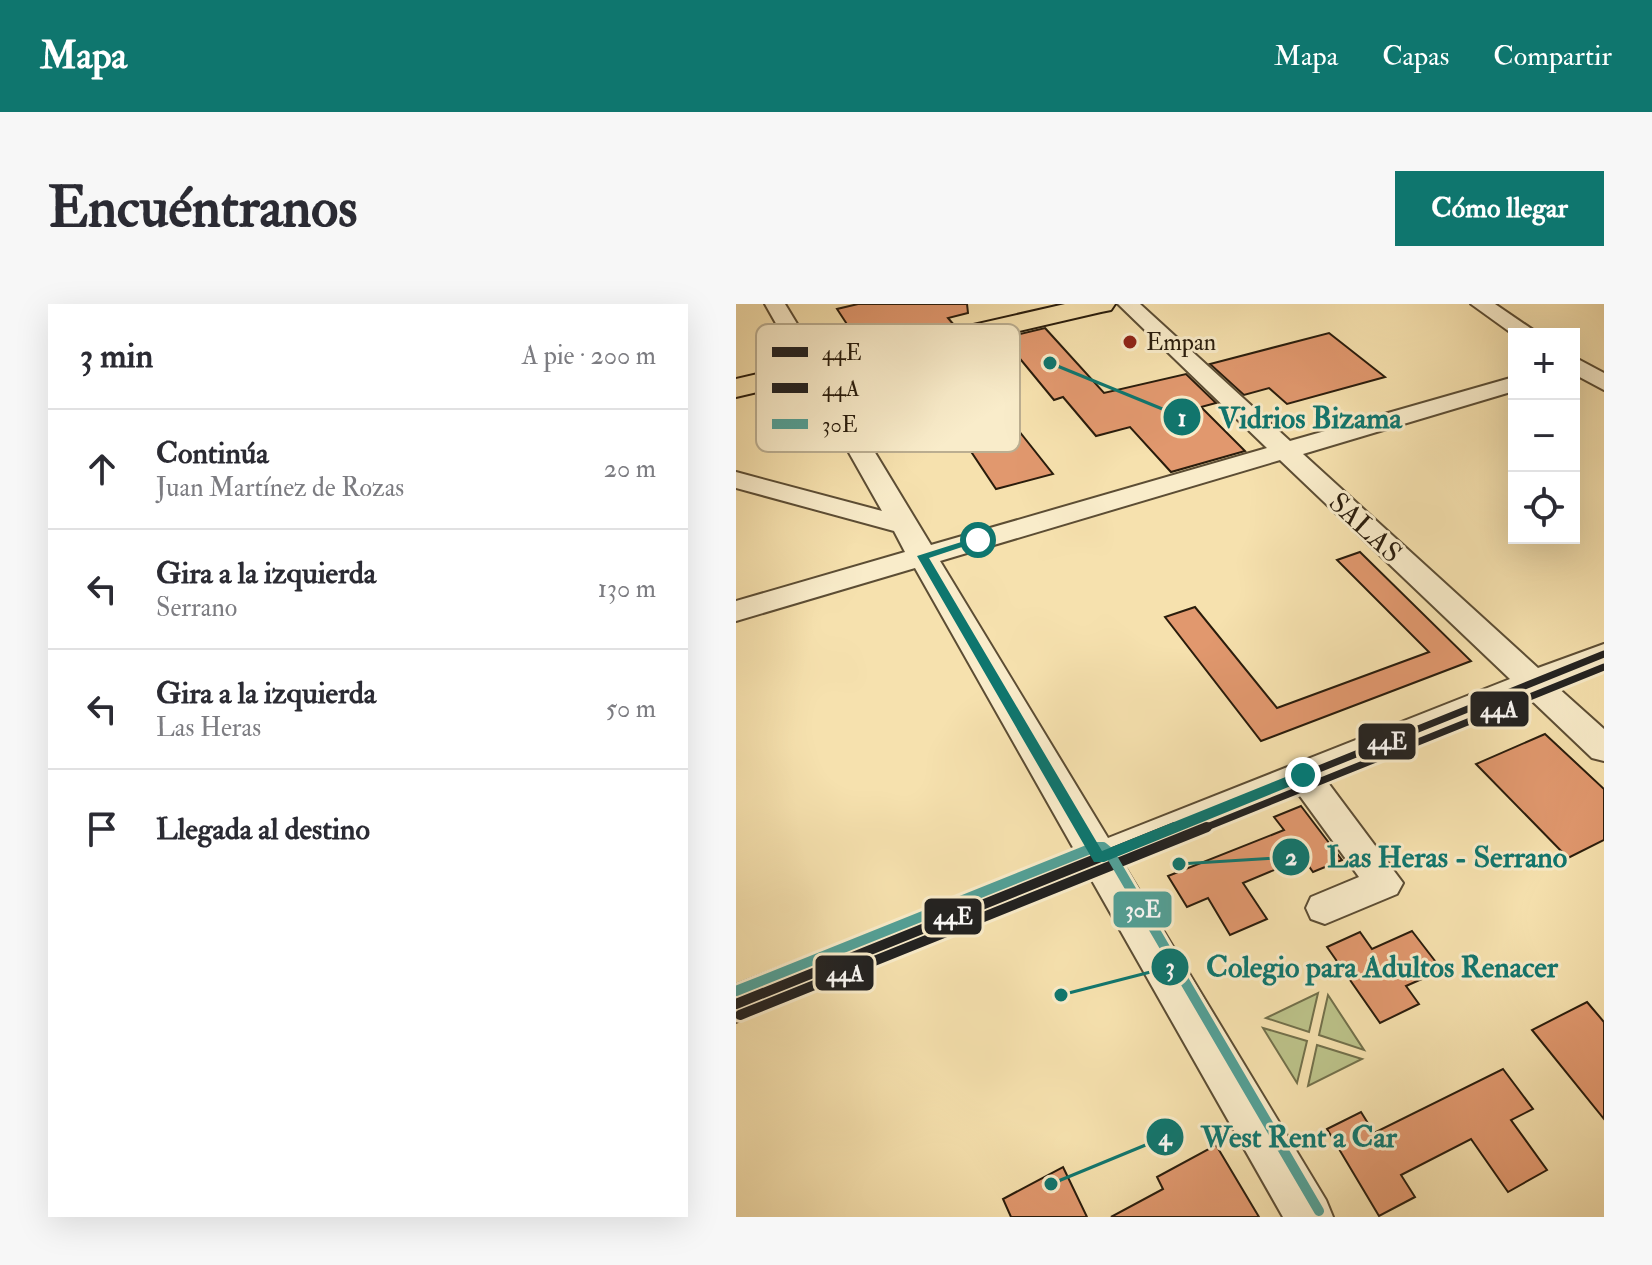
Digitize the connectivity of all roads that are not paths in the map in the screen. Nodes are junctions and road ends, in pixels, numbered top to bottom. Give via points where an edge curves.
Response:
1 (775, 304) edge
2 (1101, 304) edge
3 (1128, 304) edge
4 (1481, 304) edge
5 (787, 324) edge
6 (1014, 324) edge
7 (1519, 328) edge
8 (1604, 357) edge
9 (1580, 364) edge
10 (1580, 368) edge
11 (756, 383) edge
12 (1604, 383) edge
13 (1508, 386) edge
14 (736, 388) edge
15 (1285, 451) junction
16 (862, 452) edge
17 (736, 480) edge
18 (905, 526) junction
19 (923, 556) junction
20 (736, 611) edge
21 (1604, 654) edge
22 (1533, 683) junction
23 (1604, 749) edge
24 (1303, 775) junction
25 (1099, 858) junction
26 (1325, 908) dead end
27 (736, 1004) edge
28 (1309, 1217) edge

1 - 5 street
2 - 6 main road
3 - 15 street, SALAS
4 - 7 street
8 - 9 street
10 - 12 street
11 - 14 main road
13 - 15 street
15 - 19 street
15 - 22 street, SALAS
16 - 18 street
17 - 18 street
18 - 19 street
19 - 20 street
19 - 25 street
21 - 22 street
22 - 23 street, SALAS
22 - 24 street
24 - 25 street
24 - 26 street via 1384,883
25 - 27 street
25 - 28 street

